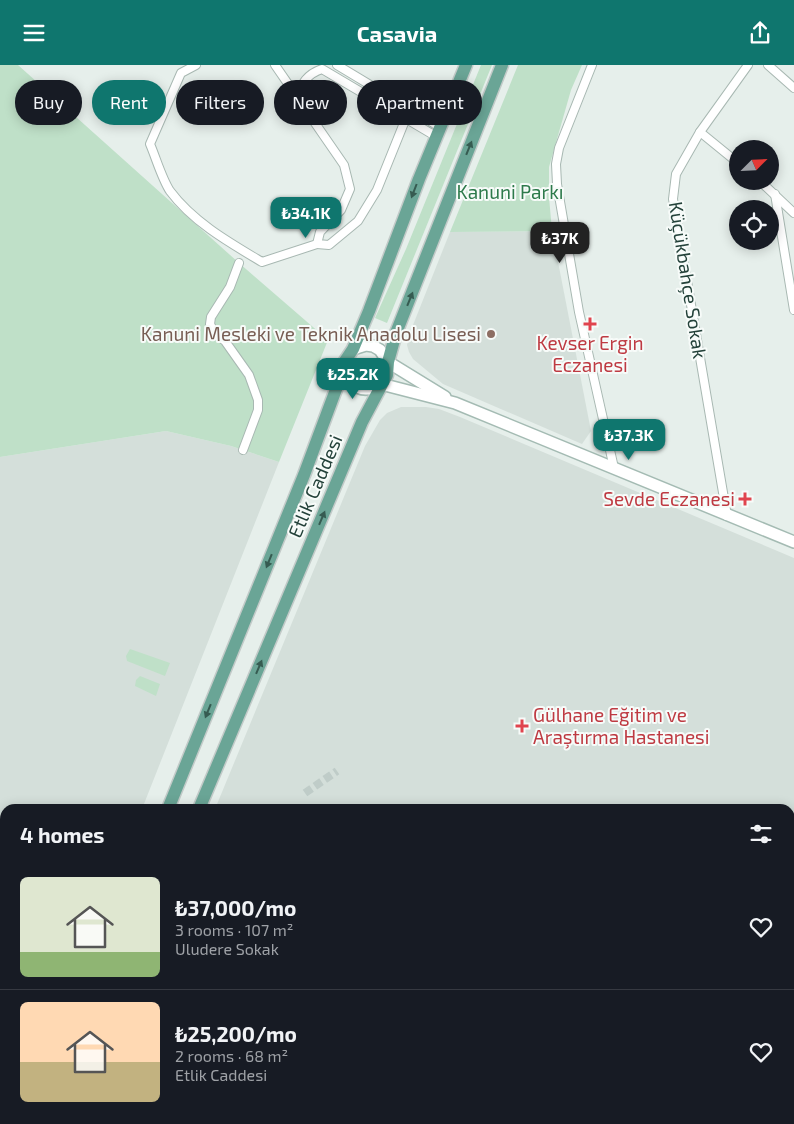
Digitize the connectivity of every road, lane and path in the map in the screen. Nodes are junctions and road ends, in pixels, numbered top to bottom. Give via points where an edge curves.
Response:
1 (196, 65) edge
2 (275, 65) edge
3 (337, 65) edge
4 (466, 65) edge
5 (502, 65) edge
6 (592, 65) edge
7 (748, 65) edge
8 (768, 65) edge
9 (285, 80) edge
10 (305, 80) edge
11 (341, 80) edge
12 (794, 88) edge
13 (316, 125) edge
14 (403, 125) edge
15 (422, 125) edge
16 (438, 132) junction
17 (700, 133) junction
18 (729, 156) edge
19 (770, 190) edge
20 (775, 194) junction
21 (794, 213) edge
22 (317, 244) junction
23 (239, 263) dead end
24 (794, 311) edge
25 (352, 349) junction
26 (388, 362) junction
27 (344, 369) junction
28 (381, 384) junction
29 (454, 403) junction
30 (242, 450) dead end
31 (614, 469) junction
32 (727, 516) junction
33 (794, 543) edge
34 (170, 804) edge
35 (200, 804) edge

1 - 22 street via 181,73 150,144 169,189 217,235 262,263
2 - 9 street
3 - 16 street
4 - 16 main road, Etlik Caddesi
26 -> 5 main road, Etlik Caddesi via 396,333
6 - 31 street via 559,148 557,184 579,312
7 - 17 street, Küçükbahçe Sokak
8 - 12 street
10 - 11 street via 322,69
13 - 22 street via 344,165 350,189 341,210 320,232
14 - 22 street via 377,190 358,221 329,245
15 - 16 street
16 -> 25 main road, Etlik Caddesi
17 - 18 street
17 - 32 street, Küçükbahçe Sokak via 676,174 674,199
19 - 20 street
20 - 21 street
20 - 24 street
23 - 30 street via 210,324 249,375 258,400 258,410
25 - 26 main road via 374,346 380,349
25 - 27 main road, Etlik Caddesi
26 - 28 main road, Etlik Caddesi via 387,375
26 - 29 main road
27 - 28 main road via 354,386 368,389
27 -> 34 main road, Etlik Caddesi
28 - 29 main road
35 -> 28 main road, Etlik Caddesi via 350,449
29 - 31 main road
31 - 32 main road
32 - 33 main road

